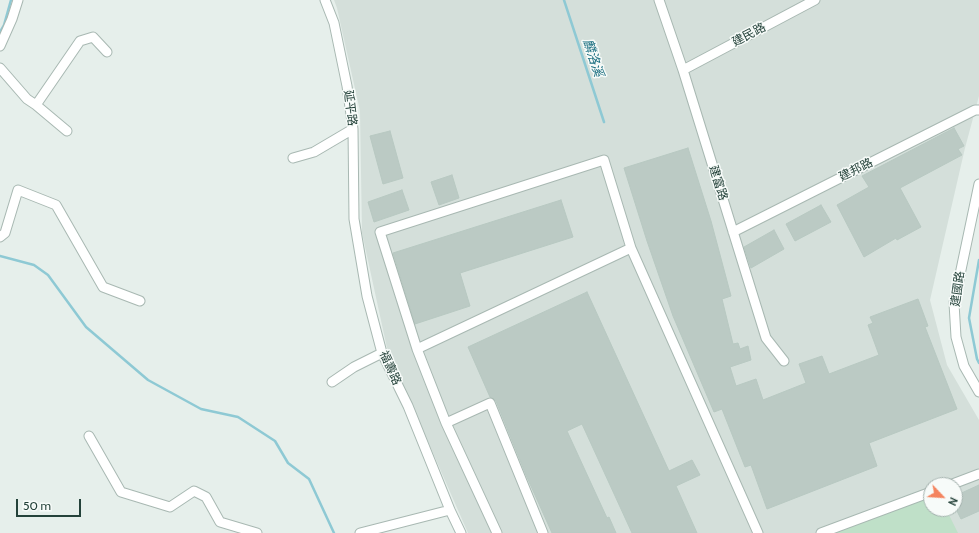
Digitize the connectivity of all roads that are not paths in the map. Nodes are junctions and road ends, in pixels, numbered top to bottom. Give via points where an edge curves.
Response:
1 (18, 0) edge
2 (325, 0) edge
3 (659, 0) edge
4 (815, 0) edge
5 (0, 46) edge
6 (107, 52) dead end
7 (0, 68) edge
8 (683, 70) junction
9 (36, 105) junction
10 (979, 110) edge
11 (353, 129) junction
12 (67, 131) dead end
13 (293, 158) dead end
14 (979, 184) edge
15 (354, 219) joint
16 (732, 232) junction
17 (0, 237) edge
18 (631, 248) junction
19 (140, 301) dead end
20 (417, 349) junction
21 (382, 353) junction
22 (784, 361) dead end
23 (332, 382) dead end
24 (979, 392) edge
25 (446, 423) junction
26 (89, 436) dead end
27 (979, 474) edge
28 (963, 480) edge
29 (923, 495) edge
30 (450, 510) junction
31 (257, 533) edge
32 (360, 533) edge
33 (461, 533) edge
34 (497, 533) edge
35 (544, 533) edge
36 (758, 533) edge
37 (821, 533) edge

1 - 5 street
2 - 11 street, 延平路 via 334,23
3 - 8 street, 建富路
4 - 8 street, 建民路
6 - 9 street via 93,37 80,41
7 - 9 street via 27,99
8 - 16 street, 建富路
9 - 12 street
10 - 16 street, 建邦路
11 - 13 street via 314,152
11 - 15 street, 延平路
14 - 24 street, 建國路 via 954,303 956,337 964,366
15 - 21 street, 福壽路 via 367,296
16 - 22 street, 建富路 via 766,338
17 - 19 street via 5,233 18,190 56,205 103,287
18 - 20 street
18 - 20 street via 604,160 380,232
18 - 36 street
20 - 25 street
21 - 23 street
21 - 30 street, 福壽路 via 408,406
25 - 34 street
25 - 35 street via 490,403
26 - 31 street via 120,492 170,507 194,491 206,497 220,522
27 - 28 street
29 - 37 street
30 - 32 street
30 - 33 street, 福壽路

